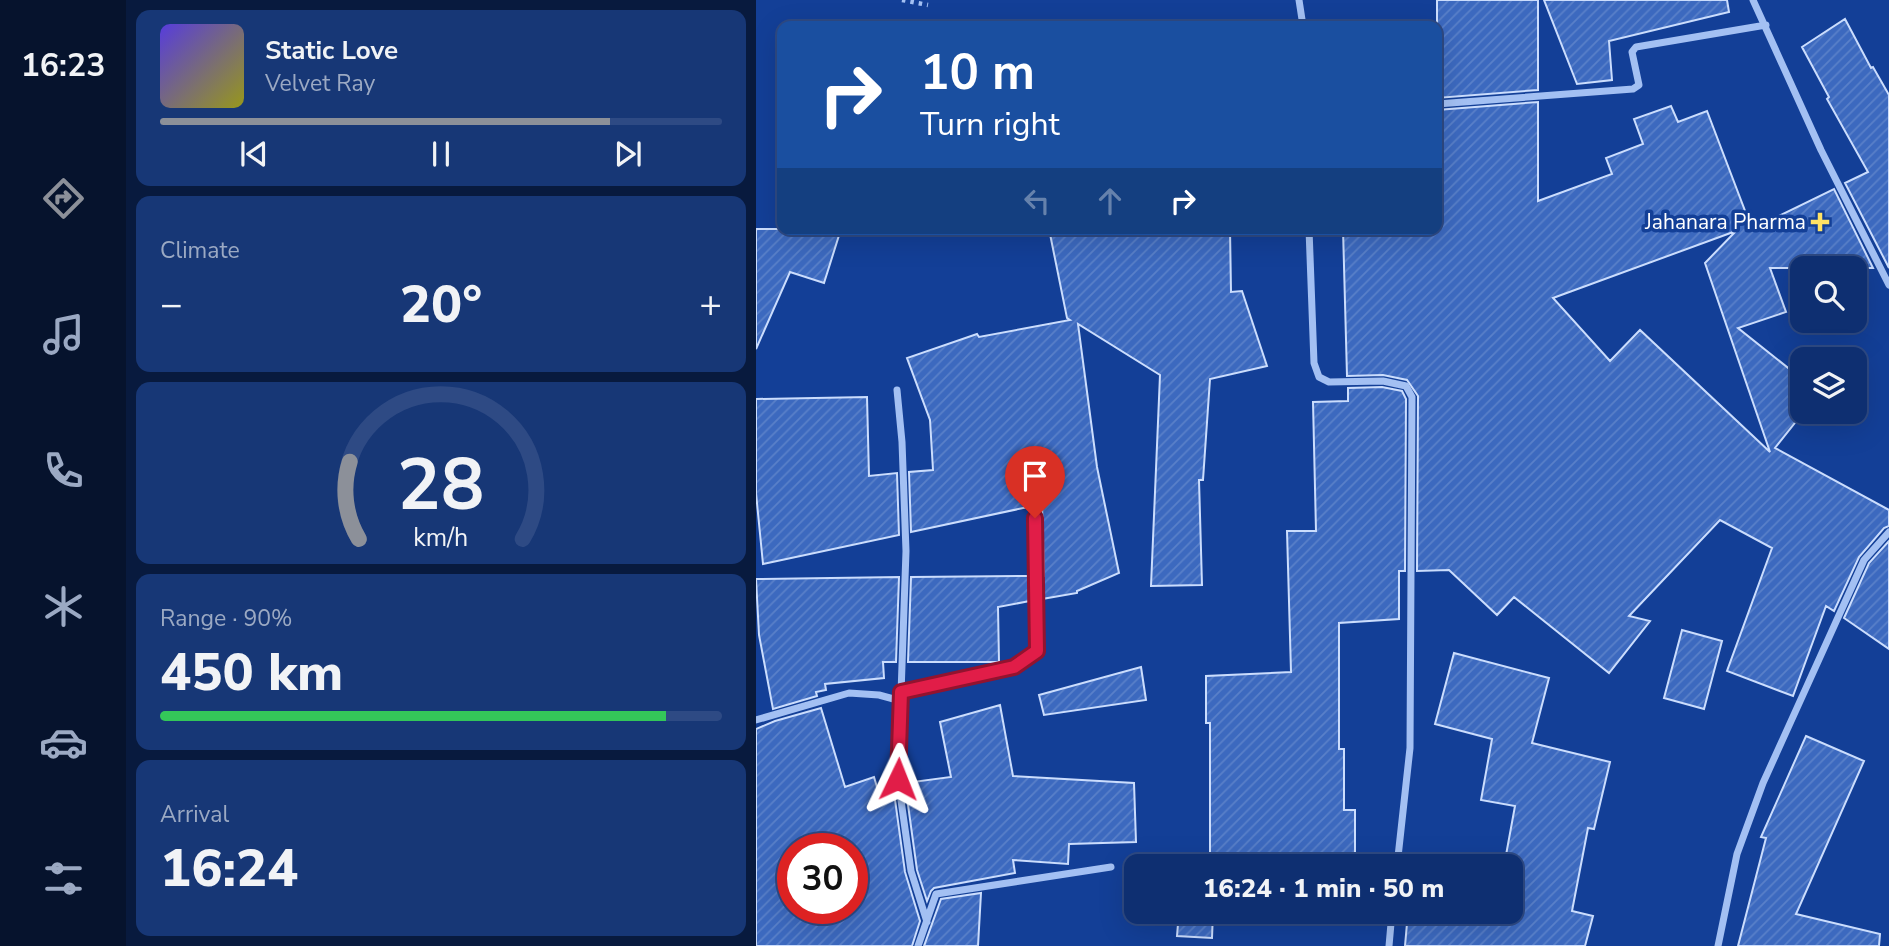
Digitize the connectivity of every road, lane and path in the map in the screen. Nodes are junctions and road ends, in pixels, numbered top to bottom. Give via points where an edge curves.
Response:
1 (902, 0) edge
2 (1299, 0) edge
3 (1753, 0) edge
4 (928, 5) dead end
5 (1302, 21) edge
6 (1766, 25) junction
7 (1442, 104) edge
8 (1308, 235) edge
9 (1889, 285) edge
10 (897, 390) dead end
11 (1035, 518) dead end
12 (1889, 532) edge
13 (901, 692) junction
14 (901, 701) junction
15 (756, 720) edge
16 (1398, 854) edge
17 (1111, 867) dead end
18 (927, 922) junction
19 (1391, 924) edge
20 (918, 946) edge
21 (1389, 946) edge
22 (1718, 946) edge

1 - 4 path
2 - 5 street
3 - 6 street
6 - 7 street via 1636,47 1632,52 1639,85 1633,89
6 - 9 street via 1821,150
8 - 16 street via 1314,363 1319,377 1329,382 1382,381 1406,386 1412,397 1410,748
10 - 13 street via 906,551
11 - 13 street via 1037,651 1014,667
12 - 22 street via 1864,560 1763,783 1737,854
13 - 14 street
14 - 15 street via 849,693
14 - 18 street via 898,779 911,871
17 - 18 street via 936,894
18 - 20 street
19 - 21 street

